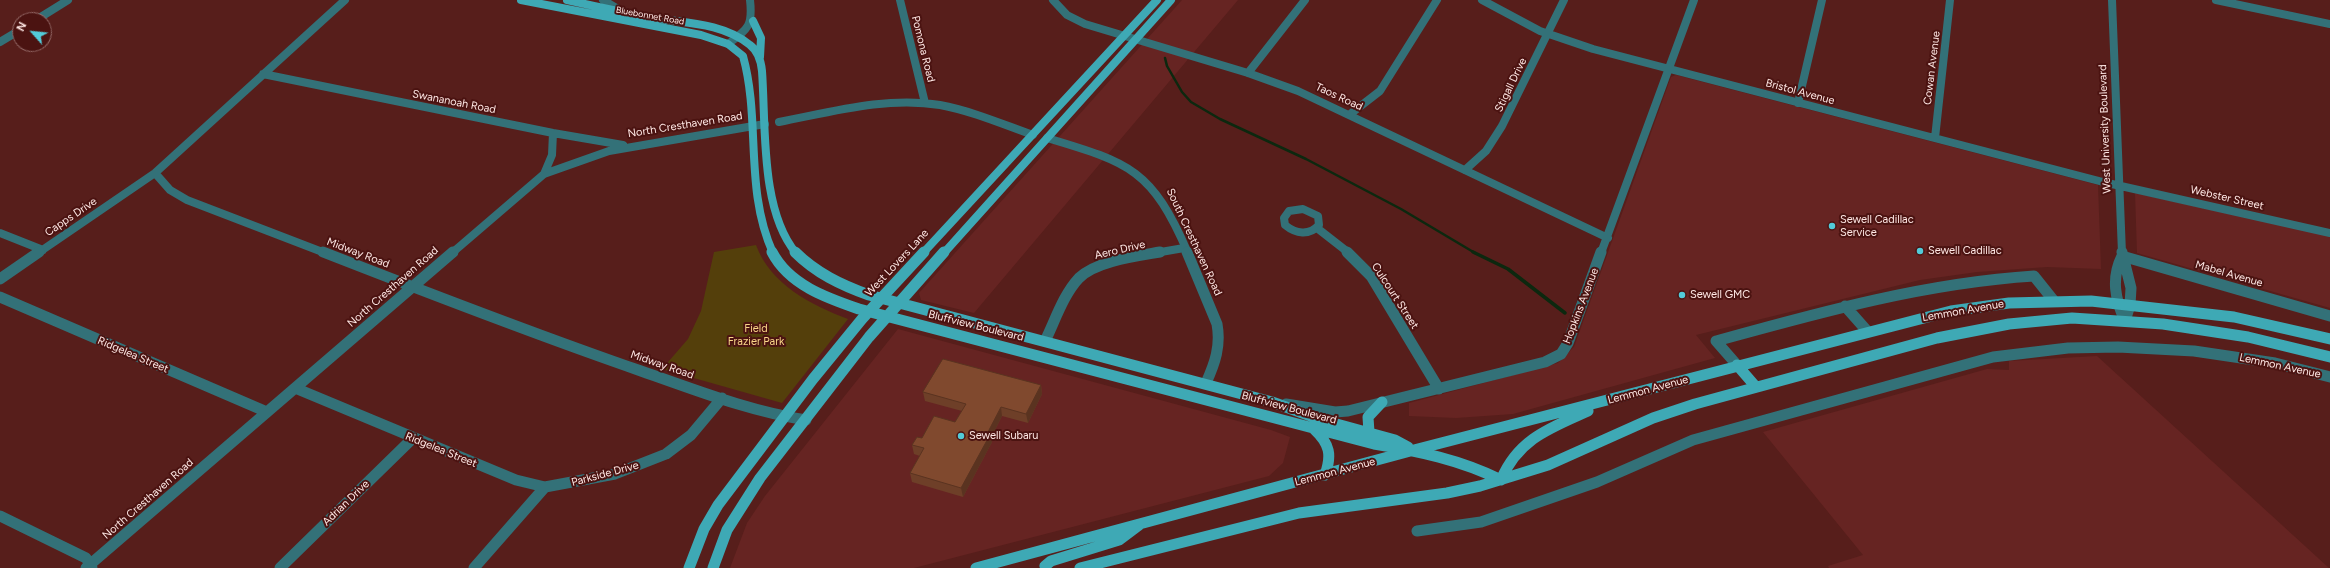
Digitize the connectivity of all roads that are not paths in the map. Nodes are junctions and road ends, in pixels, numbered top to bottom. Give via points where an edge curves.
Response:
1 (68, 0) edge
2 (345, 0) edge
3 (521, 0) edge
4 (567, 0) edge
5 (603, 0) edge
6 (750, 0) edge
7 (900, 0) edge
8 (1053, 0) edge
9 (1157, 0) edge
10 (1171, 0) edge
11 (1305, 0) edge
12 (1437, 0) edge
13 (1482, 0) edge
14 (1564, 0) edge
15 (1694, 0) edge
16 (1822, 0) edge
17 (1950, 0) edge
18 (2112, 0) edge
19 (2222, 1) edge
20 (543, 2) edge
21 (49, 12) edge
22 (623, 12) junction
23 (753, 21) junction
24 (2330, 24) edge
25 (1548, 34) junction
26 (12, 35) edge
27 (738, 36) junction
28 (1124, 36) junction
29 (1135, 40) junction
30 (0, 42) edge
31 (728, 44) junction
32 (760, 57) junction
33 (1670, 69) junction
34 (1248, 73) junction
35 (264, 74) junction
36 (1798, 102) junction
37 (925, 103) junction
38 (1349, 115) junction
39 (779, 122) dead end
40 (765, 124) junction
41 (751, 127) junction
42 (553, 133) junction
43 (1033, 135) junction
44 (1047, 138) junction
45 (1935, 138) junction
46 (641, 144) junction
47 (1465, 170) junction
48 (155, 173) junction
49 (544, 174) junction
50 (2119, 186) junction
51 (1317, 228) dead end
52 (0, 233) edge
53 (2330, 233) edge
54 (1608, 238) junction
55 (1184, 248) junction
56 (43, 250) junction
57 (2122, 256) junction
58 (0, 279) edge
59 (412, 286) junction
60 (0, 297) edge
61 (882, 299) junction
62 (2054, 301) junction
63 (899, 303) junction
64 (2116, 304) junction
65 (2131, 305) junction
66 (1845, 306) junction
67 (869, 312) junction
68 (2330, 316) edge
69 (886, 317) junction
70 (2125, 321) junction
71 (1868, 332) junction
72 (2330, 339) edge
73 (1045, 340) junction
74 (1037, 355) junction
75 (2330, 357) edge
76 (1738, 365) junction
77 (2330, 377) edge
78 (1206, 383) junction
79 (1756, 387) junction
80 (295, 388) junction
81 (1440, 389) junction
82 (722, 398) junction
83 (1200, 398) junction
84 (1609, 401) junction
85 (1272, 402) junction
86 (1382, 402) junction
87 (267, 412) junction
88 (784, 417) junction
89 (806, 420) junction
90 (1313, 428) junction
91 (1369, 432) junction
92 (413, 438) junction
93 (1414, 450) junction
94 (1325, 475) junction
95 (1501, 480) junction
96 (545, 487) junction
97 (0, 516) edge
98 (1141, 524) junction
99 (1418, 531) dead end
100 (991, 566) edge
101 (89, 567) edge
102 (280, 568) edge
103 (474, 568) edge
104 (689, 568) edge
105 (713, 568) edge
106 (976, 568) edge
107 (1046, 568) edge
108 (1080, 568) edge

1 - 21 street
2 - 35 street
3 - 20 main road, Bluebonnet Road
4 - 22 main road, Bluebonnet Road
5 - 22 street
6 - 23 street
7 - 37 street, Pomona Road
8 - 28 street, Taos Road via 1058,8 1074,20
9 - 28 main road, West Lovers Lane
10 - 29 main road
11 - 34 street
12 - 38 street via 1380,91
13 - 25 street, Bristol Avenue
14 - 25 street, Stigall Drive
15 - 33 street, Hopkins Avenue
16 - 36 street
17 - 45 street, Cowan Avenue
18 - 50 street, West University Boulevard
19 - 24 street
20 - 31 main road, Bluebonnet Road
22 - 27 main road, Bluebonnet Road via 712,27
23 - 27 street
23 - 32 main road, Bluffview Boulevard via 762,35
25 - 33 street, Bristol Avenue via 1593,49
25 - 47 street, Stigall Drive via 1502,126 1486,151
26 - 30 street
27 - 31 street
27 - 32 main road
28 - 29 street, Taos Road
28 - 43 main road, West Lovers Lane
29 - 34 street, Taos Road
29 - 44 main road
31 - 41 main road, Bluffview Boulevard via 743,56 745,63
32 - 40 main road, Bluffview Boulevard
33 - 36 street, Bristol Avenue
33 - 54 street, Hopkins Avenue
34 - 38 street, Taos Road via 1298,91
35 - 42 street, Swananoah Road
35 - 48 street
36 - 45 street, Bristol Avenue
37 - 39 street via 888,104
37 - 43 street via 967,112
38 - 47 street, Taos Road
40 - 41 street, North Cresthaven Road
40 - 61 main road, Bluffview Boulevard via 777,222 788,244 822,274 844,286
41 - 46 street, North Cresthaven Road
41 - 67 main road, Bluffview Boulevard via 762,229 774,255 784,268 815,291
42 - 46 street, Swananoah Road via 604,143
42 - 49 street via 552,154
43 - 44 main road
43 - 61 main road, West Lovers Lane
44 - 55 street, South Cresthaven Road via 1108,158 1150,183 1160,196
44 - 63 main road
45 - 50 street, Bristol Avenue
46 - 49 street, North Cresthaven Road via 599,154
47 - 54 street, Taos Road
48 - 56 street, Capps Drive
48 - 59 street, Midway Road via 162,184 177,196
49 - 59 street, North Cresthaven Road
50 - 53 street, Webster Street
50 - 57 street, West University Boulevard
51 - 81 street, Culcourt Street via 1357,260 1371,276
52 - 56 street
54 - 81 street, Hopkins Avenue via 1568,343 1561,354 1546,362
55 - 73 street, Aero Drive via 1102,265 1087,271 1073,287
55 - 78 street, South Cresthaven Road via 1217,324 1220,337 1220,349
56 - 58 street, Capps Drive
57 - 64 street, West University Boulevard via 2115,268
57 - 65 street, West University Boulevard via 2130,272
57 - 68 street, Mabel Avenue
59 - 80 street, North Cresthaven Road
59 - 82 street, Midway Road via 598,356
60 - 87 street, Ridgelea Street
61 - 63 main road, Bluffview Boulevard
61 - 67 main road, West Lovers Lane
62 - 64 main road, Lemmon Avenue
62 - 66 street via 2034,276 1936,285
62 - 71 main road, Lemmon Avenue via 2009,303 1951,311
63 - 69 main road
63 - 73 main road, Bluffview Boulevard
64 - 65 main road, Lemmon Avenue
64 - 70 street, West University Boulevard
65 - 70 street, West University Boulevard
65 - 72 main road, Lemmon Avenue via 2234,317
66 - 71 street
66 - 76 street via 1716,341
67 - 69 main road, Bluffview Boulevard
67 - 88 main road, West Lovers Lane
69 - 74 main road, Bluffview Boulevard
69 - 89 main road via 850,360
70 - 75 main road, Lemmon Avenue via 2229,333
70 - 79 main road, Lemmon Avenue via 2065,319 1971,330
71 - 76 main road, Lemmon Avenue
73 - 74 main road, Aero Drive
73 - 78 main road, Bluffview Boulevard
74 - 83 main road, Bluffview Boulevard
76 - 79 main road
76 - 84 main road, Lemmon Avenue
77 - 99 street, Lemmon Avenue via 2275,363 2194,350 2075,348 1993,357 1693,440 1597,482 1481,522
78 - 83 main road, South Cresthaven Road
78 - 85 main road, Bluffview Boulevard
79 - 95 main road, Lemmon Avenue via 1653,418 1548,465
80 - 87 street, North Cresthaven Road
80 - 92 street, Ridgelea Street
81 - 86 street, Hopkins Avenue
82 - 88 street, Midway Road
82 - 96 street, Parkside Drive via 691,436 662,457 590,480
83 - 90 main road, Bluffview Boulevard
84 - 93 main road, Lemmon Avenue
84 - 95 main road via 1533,436 1515,452 1505,467
85 - 86 street, Hopkins Avenue via 1335,412
85 - 91 main road, Bluffview Boulevard via 1322,420
86 - 91 main road via 1368,417
87 - 101 street, North Cresthaven Road
88 - 89 street, Midway Road
88 - 104 main road, West Lovers Lane via 718,505 704,529
89 - 105 main road via 731,521
90 - 93 main road, Bluffview Boulevard via 1381,446
90 - 94 main road via 1328,443 1330,462
91 - 93 main road, Bluffview Boulevard via 1396,440
92 - 96 street, Ridgelea Street via 516,480
92 - 102 street, Adrian Drive
93 - 94 main road, Lemmon Avenue
93 - 95 main road, Bluffview Boulevard via 1477,468
94 - 98 main road, Lemmon Avenue
95 - 108 main road, Lemmon Avenue via 1447,493 1299,513
96 - 103 street
97 - 101 street via 86,558
98 - 100 main road, Lemmon Avenue
98 - 107 main road via 1119,540 1051,561
100 - 106 main road, Lemmon Avenue

